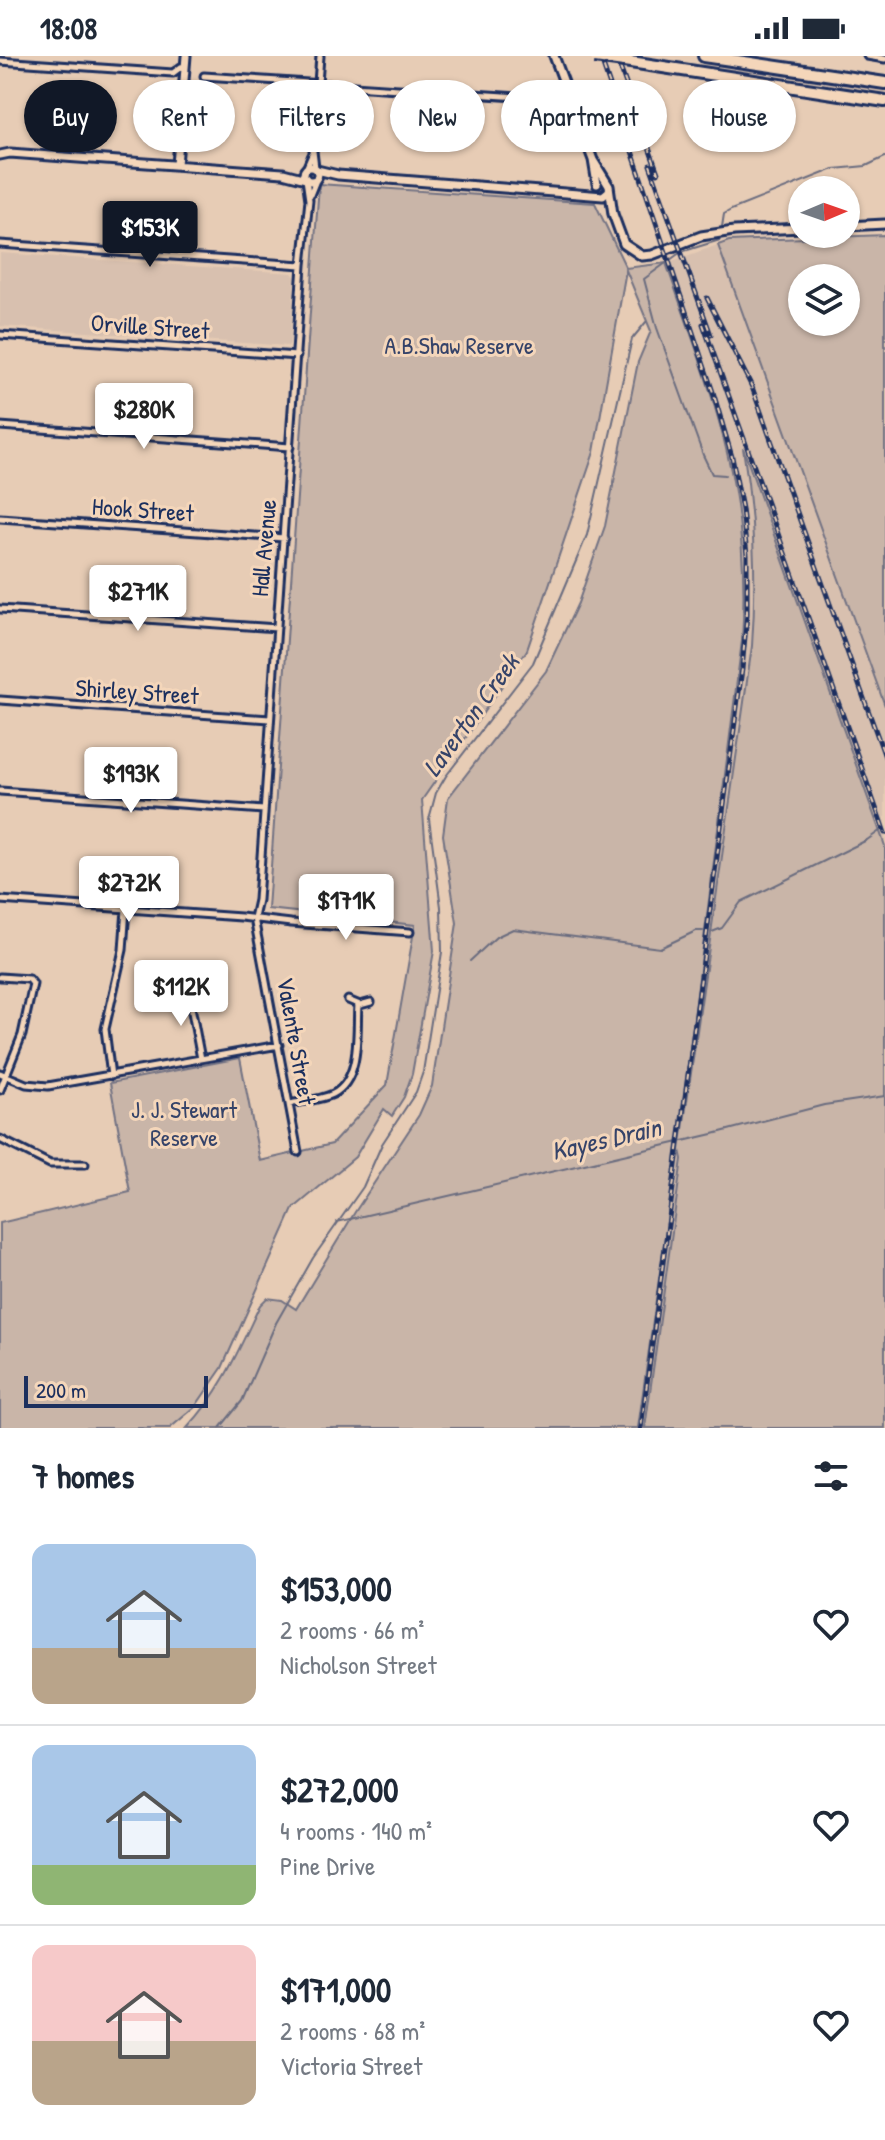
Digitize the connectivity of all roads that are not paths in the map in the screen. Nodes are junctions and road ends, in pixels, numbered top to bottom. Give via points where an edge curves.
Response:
1 (184, 56) edge
2 (320, 56) edge
3 (554, 56) edge
4 (594, 56) edge
5 (704, 56) edge
6 (867, 56) edge
7 (885, 59) edge
8 (0, 61) edge
9 (181, 67) junction
10 (173, 73) junction
11 (204, 76) dead end
12 (179, 80) edge
13 (181, 80) edge
14 (182, 80) edge
15 (269, 80) edge
16 (318, 80) edge
17 (563, 80) edge
18 (885, 83) edge
19 (374, 87) edge
20 (501, 96) edge
21 (885, 101) edge
22 (0, 152) edge
23 (178, 152) edge
24 (313, 152) edge
25 (590, 152) edge
26 (593, 160) junction
27 (177, 165) junction
28 (311, 174) junction
29 (596, 185) junction
30 (608, 187) junction
31 (574, 192) junction
32 (598, 195) junction
33 (613, 214) junction
34 (885, 224) edge
35 (860, 225) edge
36 (788, 229) edge
37 (0, 244) edge
38 (302, 265) junction
39 (0, 335) edge
40 (297, 356) junction
41 (0, 426) edge
42 (290, 447) junction
43 (0, 518) edge
44 (284, 538) junction
45 (0, 609) edge
46 (277, 628) junction
47 (0, 700) edge
48 (271, 719) junction
49 (0, 791) edge
50 (264, 810) junction
51 (0, 900) edge
52 (126, 909) junction
53 (257, 918) junction
54 (410, 932) dead end
55 (0, 977) edge
56 (188, 991) dead end
57 (348, 1000) dead end
58 (371, 1002) dead end
59 (358, 1005) junction
60 (279, 1045) junction
61 (201, 1059) junction
62 (3, 1074) edge
63 (111, 1076) junction
64 (0, 1090) edge
65 (289, 1104) junction
66 (0, 1139) edge
67 (298, 1152) dead end
68 (85, 1164) dead end

1 - 9 street
1 - 14 street
2 - 16 street, Hall Avenue
3 - 17 street
4 - 21 highway, bridge
5 - 18 highway
6 - 7 street
8 - 10 street
9 - 10 street
9 - 13 street
10 - 12 street
11 - 15 street
19 - 20 street
22 - 27 street
23 - 27 street
24 - 28 street, Hall Avenue
25 - 26 street
26 - 29 street
26 - 30 street
27 - 28 street
28 - 31 street
28 - 38 street, Hall Avenue
29 - 30 street via 603,182
29 - 31 street
29 - 32 street
30 - 32 street via 605,196
30 - 33 street
31 - 32 street
32 - 33 street
33 - 36 street via 624,244 642,256 701,236
34 - 35 street
37 - 38 street
38 - 40 street, Hall Avenue
39 - 40 street, Orville Street
40 - 42 street, Hall Avenue
41 - 42 street
42 - 44 street, Hall Avenue
43 - 44 street, Hook Street
44 - 46 street, Hall Avenue
45 - 46 street
46 - 48 street, Hall Avenue
47 - 48 street, Shirley Street
48 - 50 street, Hall Avenue
49 - 50 street
50 - 53 street, Hall Avenue
51 - 52 street
52 - 53 street
52 - 63 street via 123,950 105,1029
53 - 54 street
53 - 60 street, Valente Street
55 - 62 street via 29,979 33,984 22,1035
56 - 61 street
57 - 59 street
58 - 59 street
59 - 65 street via 353,1066 345,1085 327,1096
60 - 61 street
60 - 65 street, Valente Street
61 - 63 street
62 - 63 street via 48,1086
62 - 64 street
65 - 67 street, Valente Street
66 - 68 street via 50,1164

